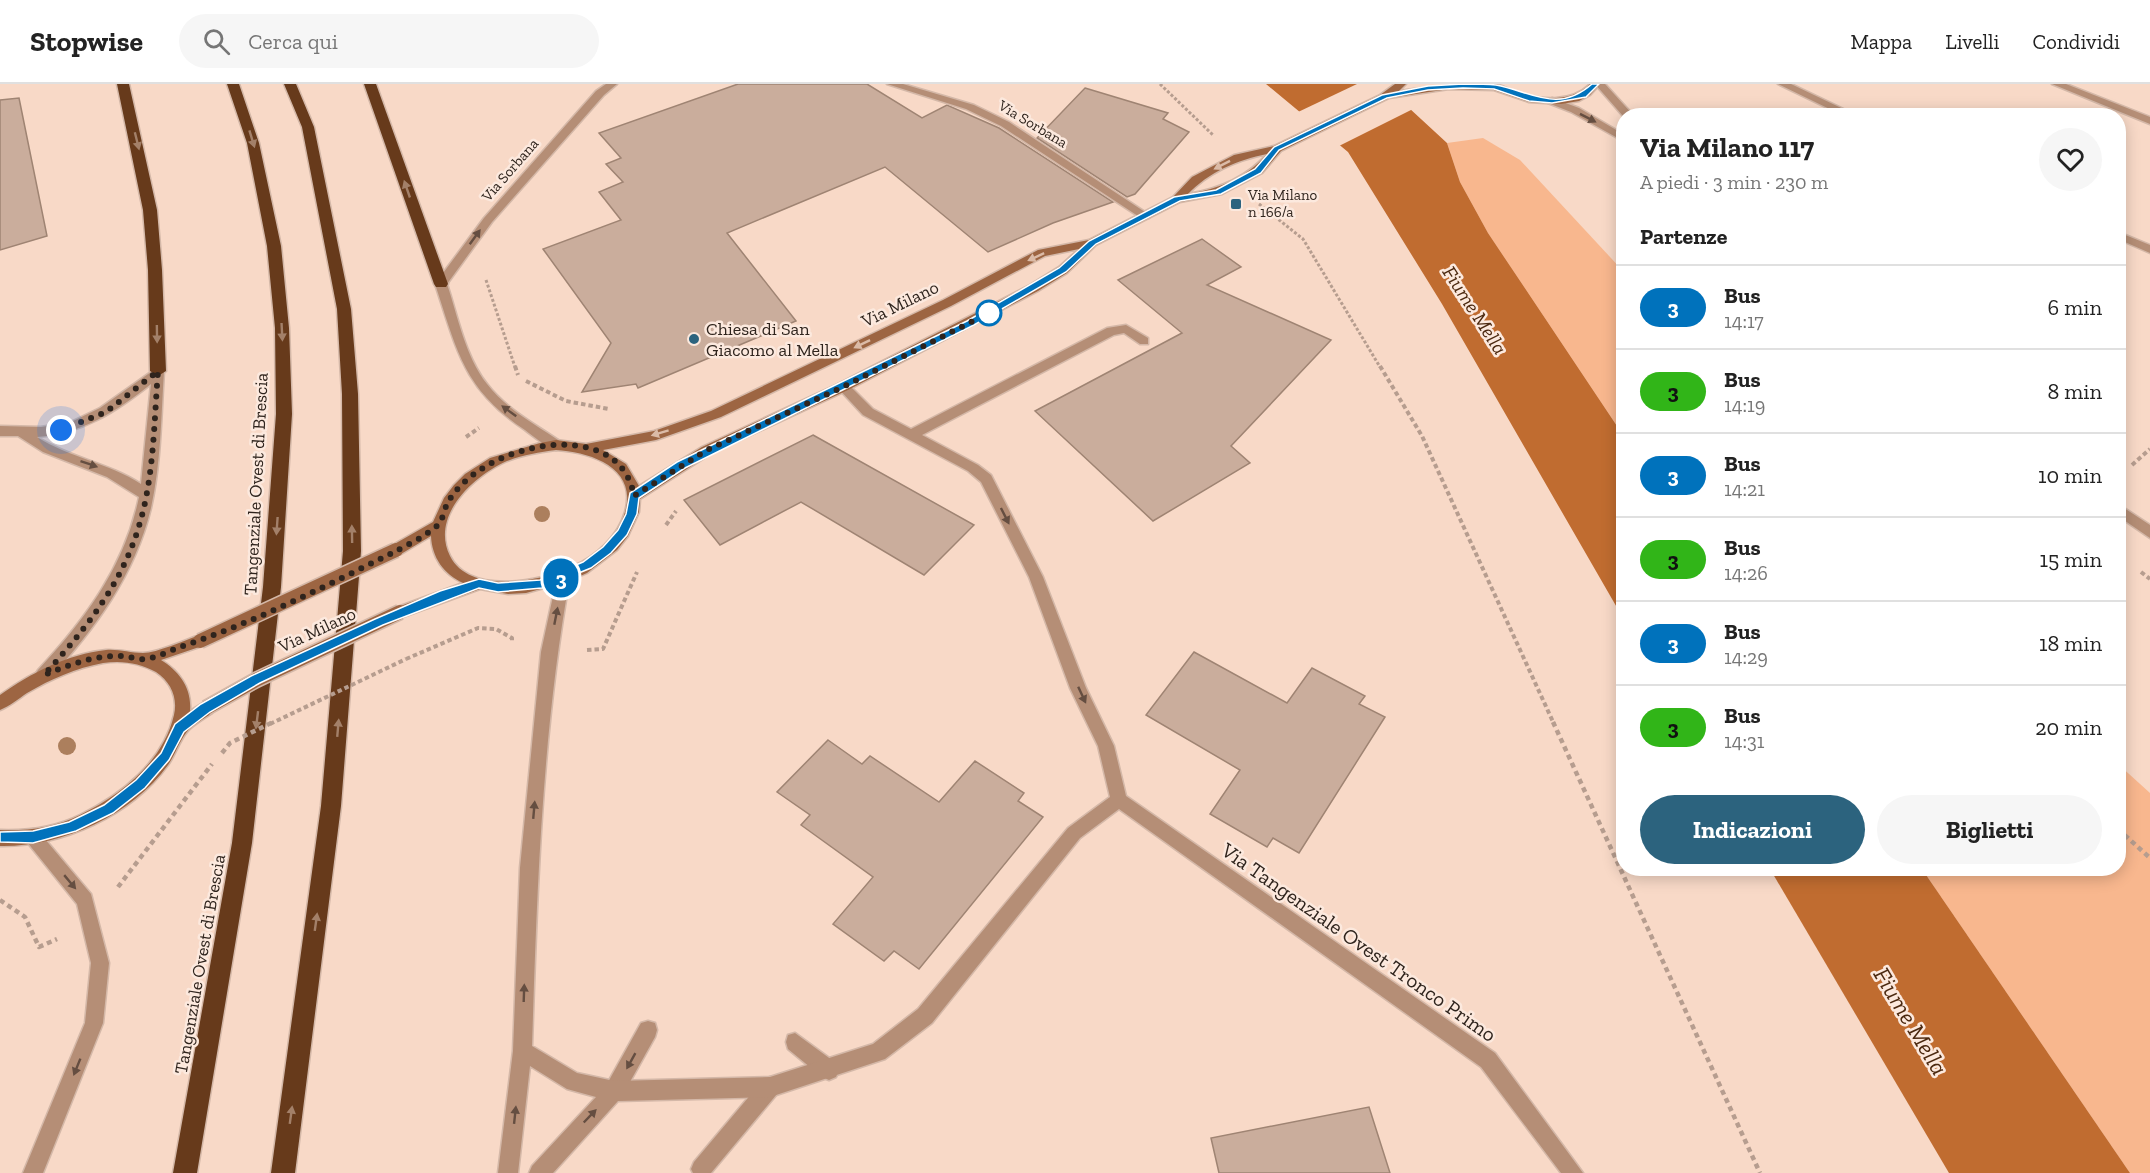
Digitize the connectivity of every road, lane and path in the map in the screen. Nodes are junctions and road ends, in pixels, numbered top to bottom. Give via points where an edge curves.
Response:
1 (123, 84) edge
2 (233, 84) edge
3 (290, 84) edge
4 (370, 84) edge
5 (612, 84) edge
6 (892, 84) edge
7 (1160, 84) edge
8 (1401, 84) edge
9 (1595, 84) edge
10 (1600, 84) edge
11 (1783, 84) edge
12 (2057, 84) edge
13 (1493, 85) edge
14 (1384, 97) junction
15 (1552, 101) junction
16 (1622, 108) edge
17 (1836, 108) edge
18 (2117, 108) edge
19 (2126, 111) edge
20 (2150, 121) edge
21 (1616, 134) edge
22 (1276, 148) junction
23 (1239, 157) junction
24 (1177, 199) junction
25 (1256, 199) dead end
26 (1145, 216) junction
27 (2126, 238) edge
28 (1092, 243) junction
29 (2150, 249) edge
30 (483, 273) dead end
31 (441, 284) junction
32 (1144, 341) dead end
33 (158, 371) junction
34 (843, 387) junction
35 (612, 410) dead end
36 (19, 430) junction
37 (0, 431) edge
38 (910, 435) junction
39 (556, 445) junction
40 (589, 448) junction
41 (2150, 449) edge
42 (2132, 465) dead end
43 (146, 494) junction
44 (634, 496) junction
45 (2126, 515) edge
46 (439, 525) junction
47 (2150, 533) edge
48 (2141, 572) dead end
49 (563, 577) junction
50 (2150, 579) edge
51 (479, 583) junction
52 (144, 659) junction
53 (406, 659) dead end
54 (44, 675) junction
55 (0, 703) edge
56 (180, 728) junction
57 (1119, 800) junction
58 (2126, 835) edge
59 (33, 837) junction
60 (0, 838) edge
61 (2147, 851) edge
62 (2150, 858) edge
63 (1616, 859) edge
64 (1624, 876) edge
65 (0, 900) edge
66 (90, 923) junction
67 (648, 1030) dead end
68 (795, 1042) dead end
69 (522, 1051) junction
70 (829, 1070) junction
71 (770, 1087) junction
72 (614, 1091) junction
73 (701, 1169) dead end
74 (33, 1173) edge
75 (185, 1173) edge
76 (283, 1173) edge
77 (508, 1173) edge
78 (539, 1173) edge
79 (1573, 1173) edge
80 (1760, 1173) edge

1 -> 33 highway via 150,208 156,266
2 -> 75 highway, Tangenziale Ovest di Brescia via 254,143 274,246 282,328 284,414 273,587 242,843
76 -> 3 highway via 332,806 352,551 350,394 344,309 308,127
31 -> 4 highway
31 -> 5 street, Via Sorbana via 488,220
6 - 26 street, Via Sorbana via 970,107 1005,124
7 - 23 path
8 - 14 main road, Via Milano
9 - 15 main road via 1583,95
10 - 16 street
11 - 17 street
12 - 18 street
13 - 14 main road, Via Milano via 1428,88
13 - 15 main road via 1521,97
14 - 22 main road, Via Milano
15 -> 21 street
19 - 20 street
22 - 23 main road, Via Milano
22 - 24 main road, Via Milano via 1258,171 1218,192
23 -> 24 main road, Via Milano via 1196,179
24 - 26 main road, Via Milano
25 - 63 path via 1303,239 1422,436
26 - 28 main road, Via Milano
27 - 29 street
28 - 34 main road, Via Milano via 1063,270 1034,288
28 -> 40 main road, Via Milano via 1042,254 716,414 656,435
30 - 35 path via 518,375 566,401
39 -> 31 street via 483,388 468,362
32 - 38 street via 1126,329 1111,331
33 - 36 street via 106,412 84,422 39,433
33 - 43 street
34 - 38 street via 868,412
34 - 44 main road, Via Milano via 707,450
36 - 37 street
36 -> 43 street via 32,442 107,471
38 -> 57 street via 973,468 986,479 1036,577 1078,688 1106,746
39 - 40 main road, Via Milano
39 - 46 main road, Via Milano via 494,461 468,479 448,501
40 - 44 main road, Via Milano via 622,466 631,480
41 - 42 path
43 - 54 street via 127,560 107,596
44 - 49 main road, Via Milano via 623,532 594,560
45 - 47 street
46 - 51 main road, Via Milano via 438,544 445,560 459,574
46 - 52 main road, Via Milano, bridge via 396,550 200,641
48 - 50 path
49 - 51 main road, Via Milano via 520,587
69 -> 49 street via 530,857 549,652
51 - 56 main road, Via Milano, bridge via 400,612 256,680 206,708
52 - 54 main road, Via Milano via 97,658
52 - 56 main road, Via Milano via 162,666 174,678 181,692
53 - 66 path, bridge via 230,743
54 - 55 main road, Via Milano
56 - 59 main road, Via Milano via 159,764 141,784 108,809 71,827
57 - 70 street via 1074,833 925,1016 878,1052
57 - 79 street, Via Tangenziale Ovest Tronco Primo via 1488,1060
58 - 61 path
59 - 60 main road, Via Milano
59 -> 66 street via 85,900
61 - 62 path
64 - 80 path
65 - 66 path via 25,917 39,947
66 -> 74 street via 100,963 94,1023
67 -> 72 street
68 - 70 street
69 - 72 street via 574,1082
77 -> 69 street
70 - 71 street
71 - 72 street
71 - 73 street
78 -> 72 street

